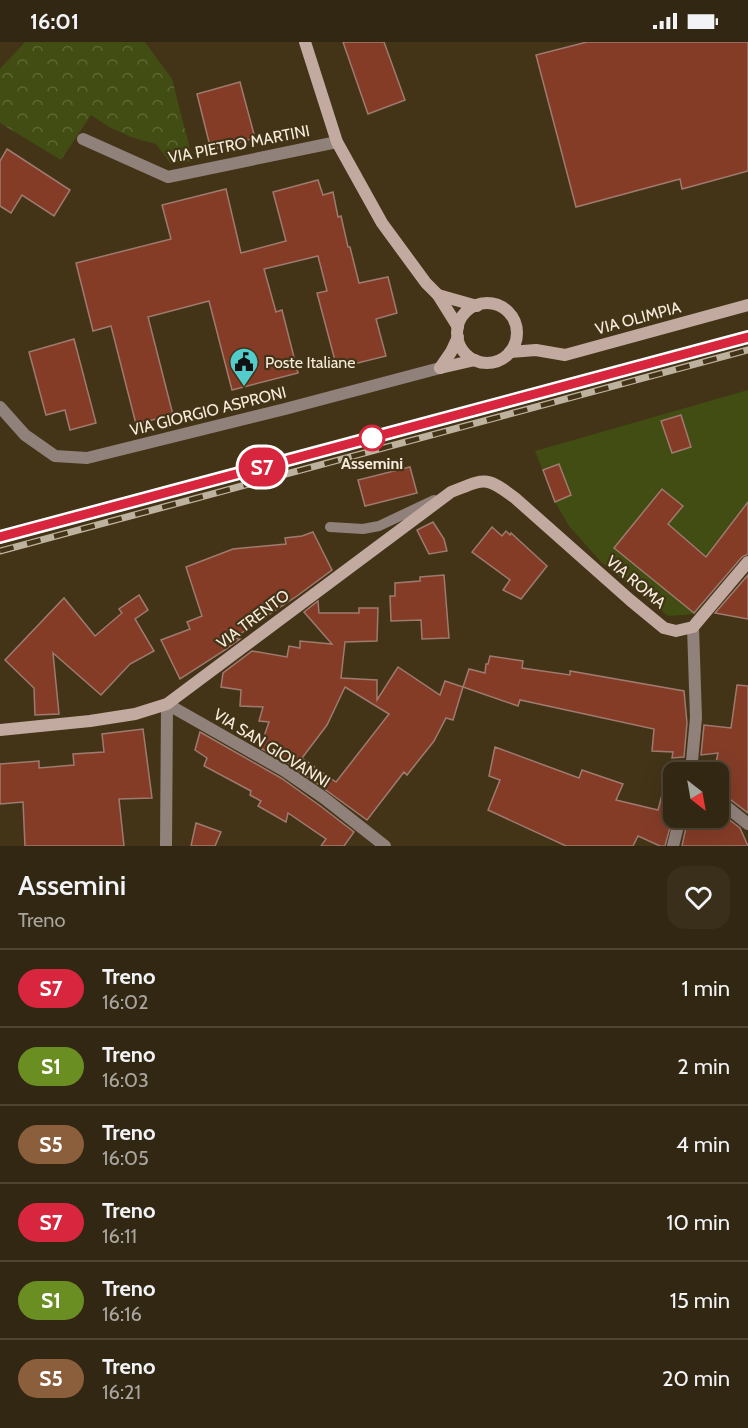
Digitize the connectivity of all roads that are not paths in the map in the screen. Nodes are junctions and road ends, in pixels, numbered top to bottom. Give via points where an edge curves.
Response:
1 (305, 42) edge
2 (83, 139) dead end
3 (337, 142) junction
4 (438, 295) junction
5 (748, 305) edge
6 (477, 306) junction
7 (516, 325) junction
8 (458, 332) junction
9 (536, 350) junction
10 (510, 352) junction
11 (475, 360) junction
12 (440, 368) junction
13 (0, 407) edge
14 (477, 482) joint
15 (451, 492) junction
16 (330, 527) dead end
17 (748, 562) edge
18 (693, 627) junction
19 (167, 704) junction
20 (0, 730) edge
21 (692, 762) edge
22 (729, 809) edge
23 (748, 824) edge
24 (678, 828) edge
25 (166, 846) edge
26 (386, 846) edge
27 (673, 846) edge

1 - 3 street
2 - 3 street, VIA PIETRO MARTINI via 168,177
3 - 4 street via 382,223
4 - 6 street
4 - 8 street
5 - 9 street, VIA OLIMPIA via 565,355
6 - 7 street via 496,305 505,309
6 - 8 street via 462,318
7 - 9 street
7 - 10 street via 515,344
8 - 11 street via 461,347
8 - 12 street
9 - 10 street, VIA OLIMPIA
10 - 11 street via 494,362
11 - 12 street, VIA GIORGIO ASPRONI
12 - 13 street, VIA GIORGIO ASPRONI via 87,458 55,456 25,435
14 - 15 street, VIA TRENTO
14 - 18 street, VIA ROMA via 487,480 506,491 664,628 676,631
15 - 16 lane via 379,526
15 - 19 street, VIA TRENTO
17 - 18 street
18 - 21 street via 696,718
19 - 20 street, VIA TRENTO via 135,714
19 - 25 street
19 - 26 street, VIA SAN GIOVANNI via 285,771
22 - 23 street
24 - 27 street

